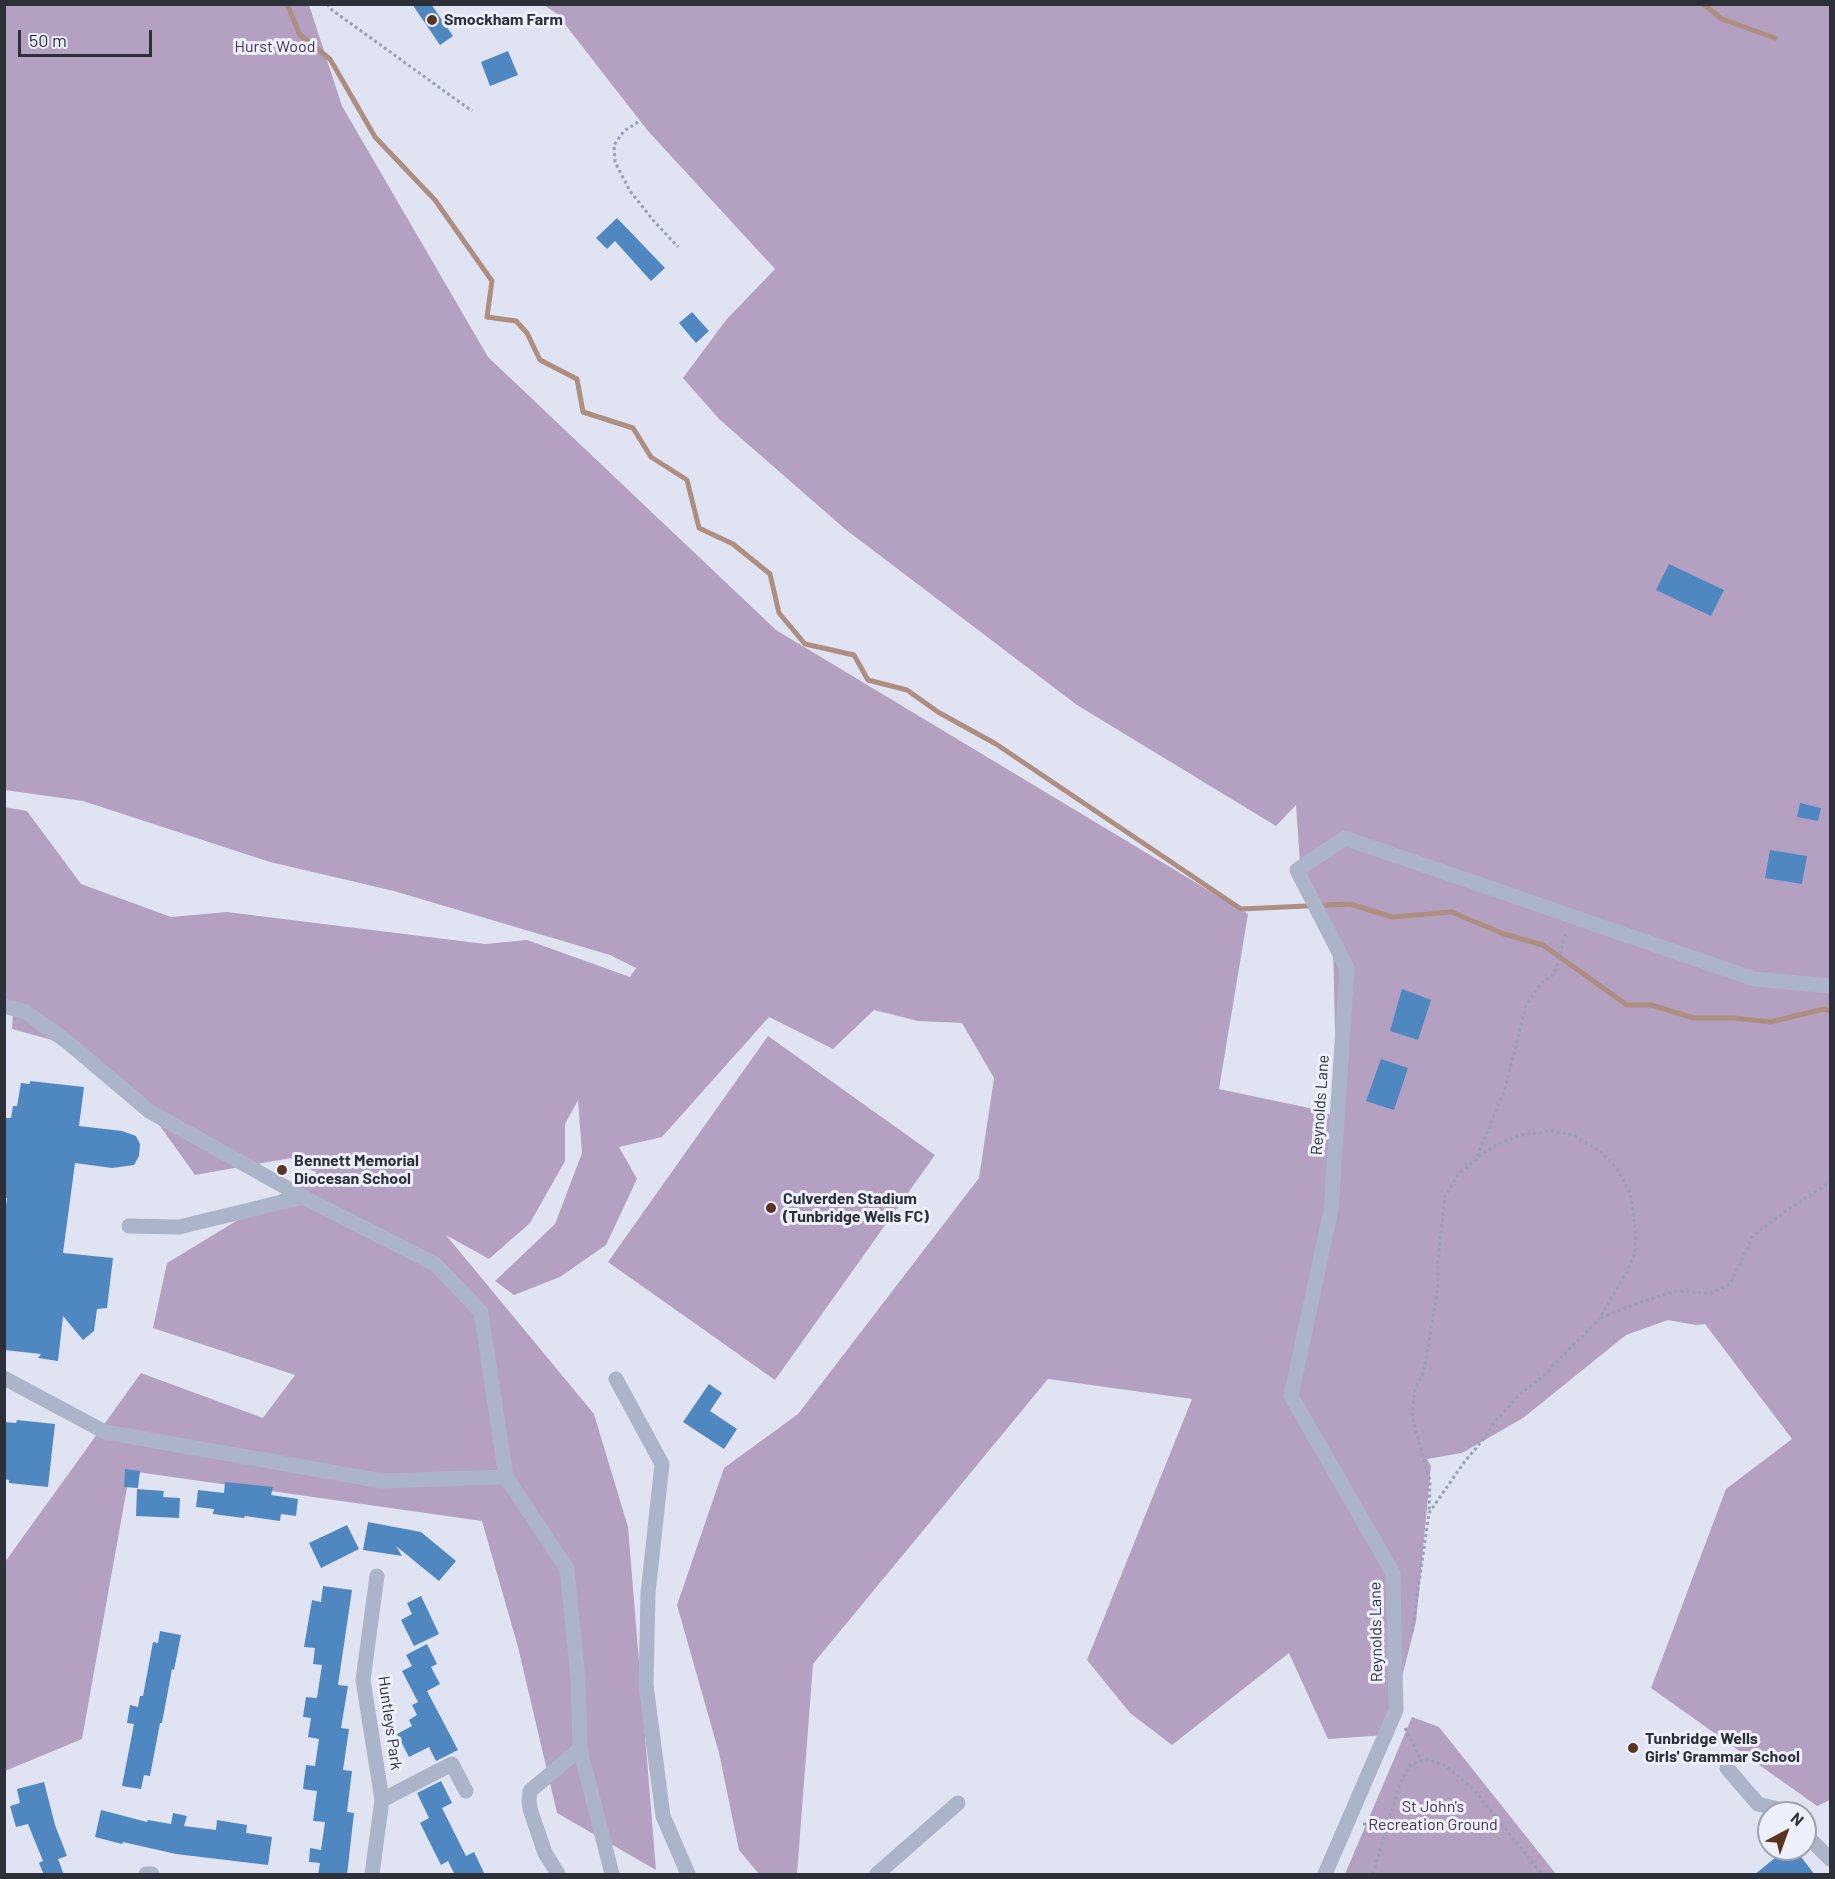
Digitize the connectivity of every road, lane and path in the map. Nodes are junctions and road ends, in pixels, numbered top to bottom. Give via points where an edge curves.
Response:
1 (327, 4) edge
2 (472, 111) dead end
3 (638, 122) dead end
4 (678, 247) dead end
5 (1562, 949) dead end
6 (1830, 986) edge
7 (4, 1006) edge
8 (1477, 1158) junction
9 (1830, 1182) edge
10 (303, 1197) junction
11 (129, 1226) dead end
12 (1599, 1319) junction
13 (4, 1378) edge
14 (616, 1379) dead end
15 (506, 1477) junction
16 (1429, 1513) junction
17 (377, 1576) dead end
18 (1411, 1640) dead end
19 (1404, 1722) dead end
20 (580, 1749) junction
21 (1422, 1761) junction
22 (1727, 1768) dead end
23 (466, 1791) dead end
24 (382, 1800) junction
25 (958, 1803) dead end
26 (1757, 1803) edge
27 (1347, 1824) junction
28 (1388, 1824) junction
29 (1817, 1846) edge
30 (1830, 1859) edge
31 (146, 1874) edge
32 (152, 1875) edge
33 (372, 1875) edge
34 (558, 1875) edge
35 (612, 1875) edge
36 (688, 1875) edge
37 (877, 1875) edge
38 (1324, 1875) edge
39 (1373, 1875) edge
40 (1542, 1875) edge

1 - 2 path
3 - 4 path via 624,131 614,145 615,162 630,191
5 - 8 path via 1554,974 1541,983 1526,1006 1504,1092
6 - 27 street, Reynolds Lane via 1754,979 1345,838 1296,870 1347,968 1331,1210 1291,1396 1393,1573 1396,1710
7 - 10 street via 26,1012 70,1044 148,1111
8 - 12 path via 1497,1144 1551,1131 1583,1141 1601,1152 1618,1170 1630,1193 1635,1253
8 - 16 path via 1458,1175 1444,1196 1438,1287 1424,1371 1415,1390 1412,1412 1430,1481
9 - 12 path via 1753,1236 1730,1284 1710,1293 1675,1291
10 - 11 street via 179,1227
10 - 15 street via 435,1264 481,1312
12 - 16 path via 1511,1403
13 - 15 street via 105,1432 382,1481
14 - 36 street via 662,1464 648,1593 646,1686 663,1816
15 - 20 street via 567,1569 578,1678
16 - 18 path
17 - 24 street, Huntleys Park via 363,1680
19 - 21 path
20 - 34 street via 530,1791 530,1809 545,1853
20 - 35 street
21 - 28 path via 1410,1765
21 - 40 path via 1446,1766 1474,1790
22 - 26 street
23 - 24 street via 452,1764
24 - 33 street, Huntleys Park
25 - 37 street
27 - 28 path
27 - 38 street, Reynolds Lane
28 - 39 path
29 - 30 street
31 - 32 street

